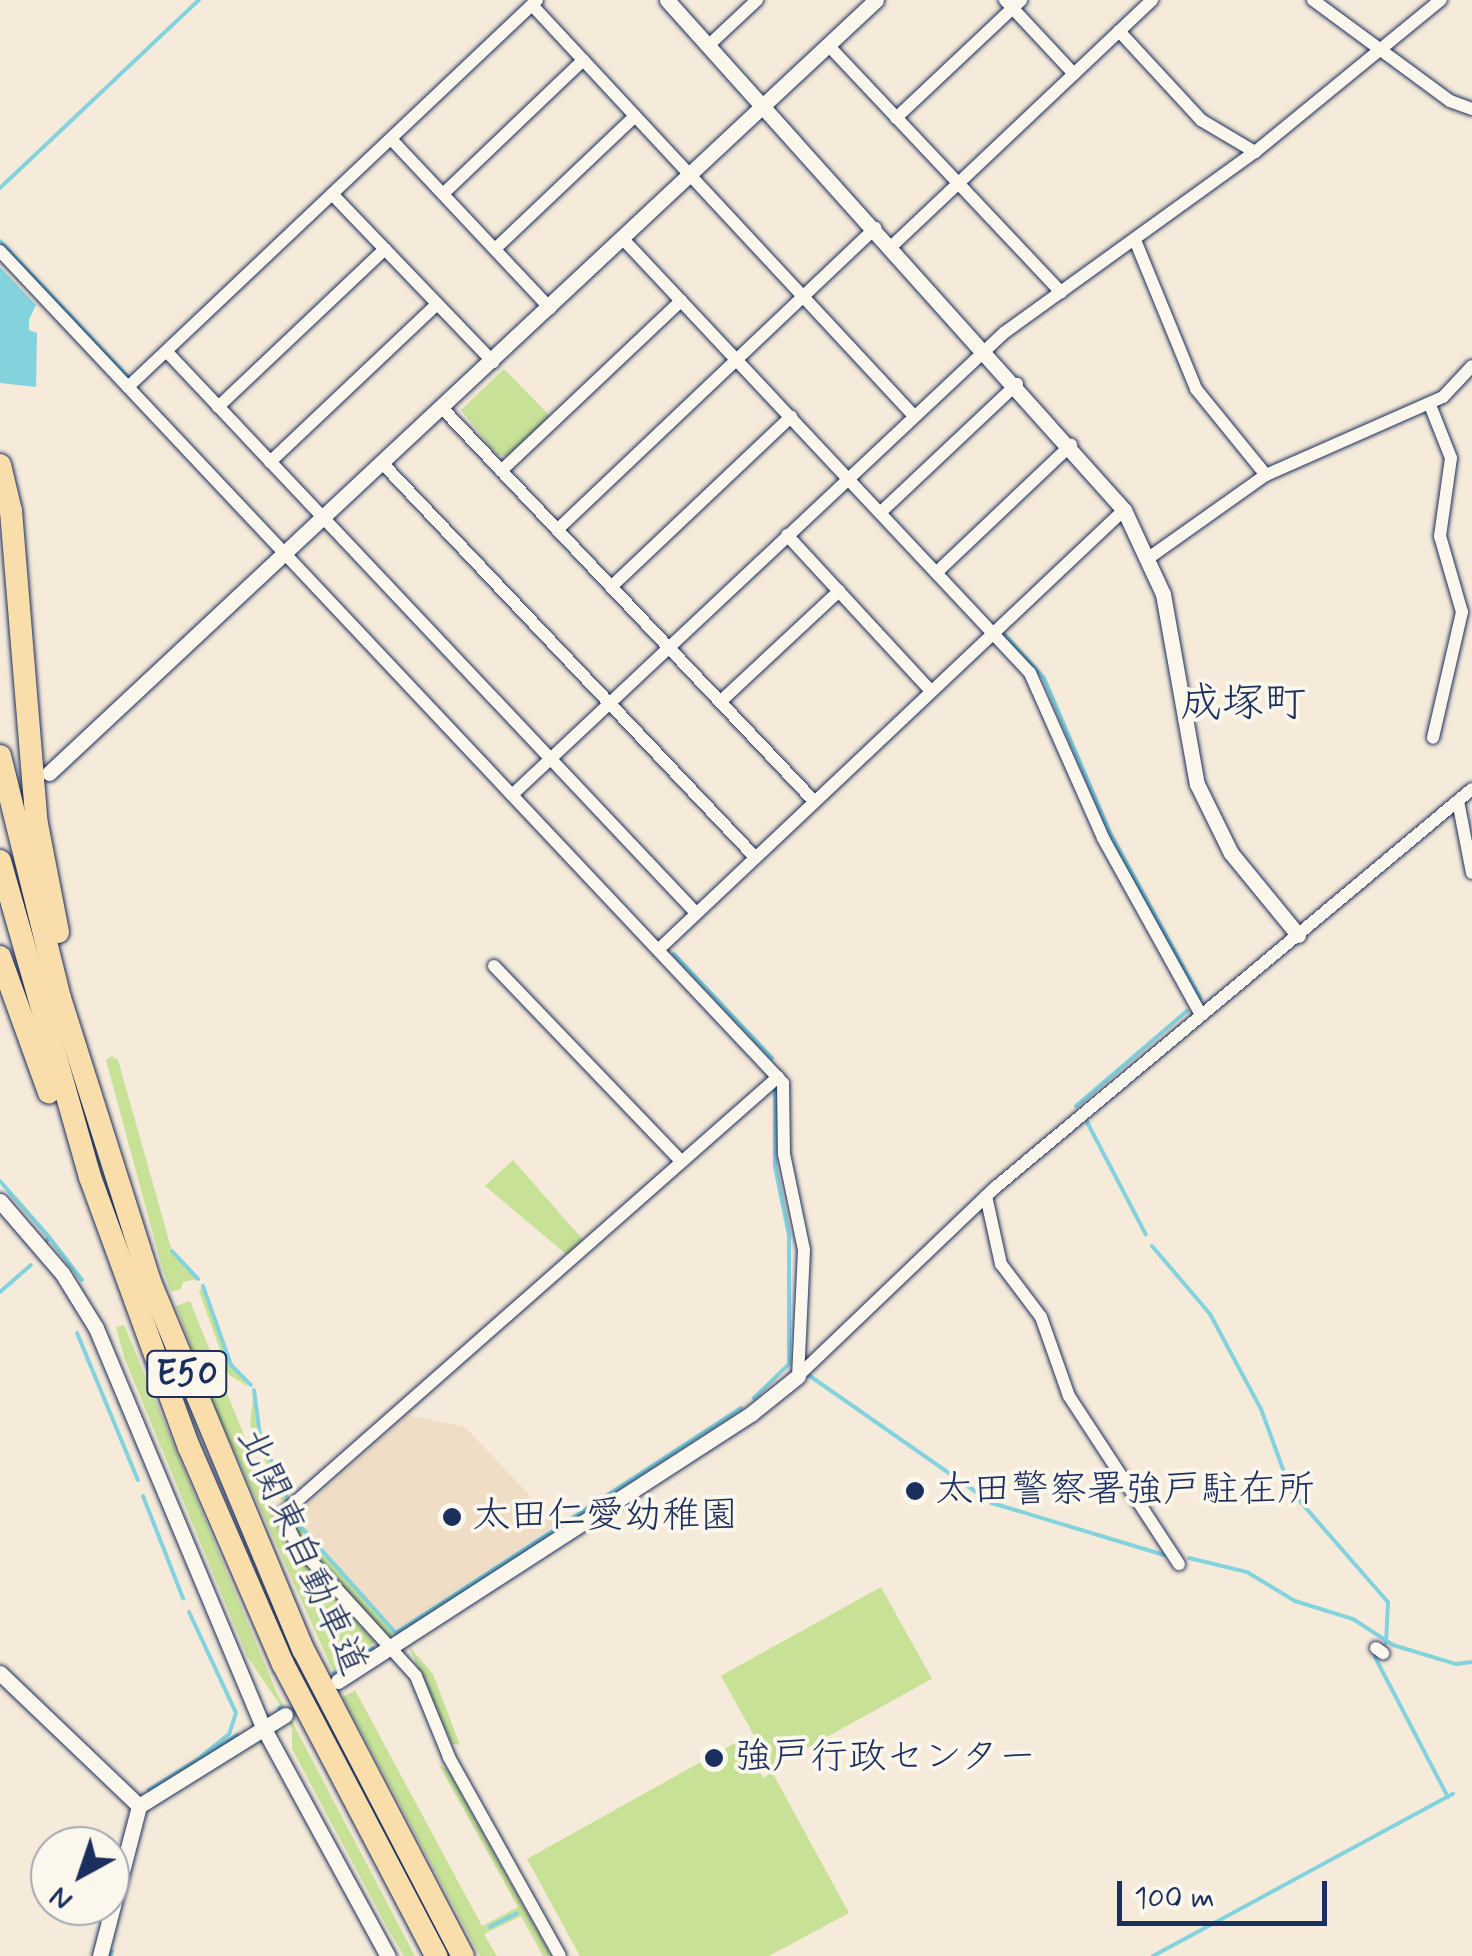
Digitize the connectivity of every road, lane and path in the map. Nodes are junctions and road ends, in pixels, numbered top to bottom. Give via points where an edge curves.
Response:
1 (668, 0) edge
2 (757, 0) edge
3 (876, 0) edge
4 (1152, 0) edge
5 (1313, 0) edge
6 (1441, 0) edge
7 (534, 3) edge
8 (1013, 3) edge
9 (1119, 31) junction
10 (709, 45) junction
11 (828, 46) junction
12 (1376, 49) junction
13 (583, 60) junction
14 (1074, 74) junction
15 (765, 106) junction
16 (1472, 109) edge
17 (635, 116) junction
18 (896, 118) junction
19 (392, 140) junction
20 (1255, 152) junction
21 (690, 175) junction
22 (958, 184) junction
23 (332, 194) junction
24 (443, 194) junction
25 (876, 228) junction
26 (622, 239) junction
27 (1135, 240) junction
28 (892, 246) junction
29 (385, 249) junction
30 (495, 249) junction
31 (0, 251) edge
32 (1061, 292) junction
33 (803, 296) junction
34 (681, 301) junction
35 (437, 304) junction
36 (550, 308) junction
37 (985, 349) junction
38 (167, 352) junction
39 (736, 360) junction
40 (493, 362) junction
41 (1472, 366) edge
42 (1016, 384) junction
43 (128, 387) junction
44 (1430, 405) junction
45 (218, 407) junction
46 (443, 409) junction
47 (914, 416) junction
48 (791, 417) junction
49 (1071, 445) junction
50 (270, 462) junction
51 (0, 465) edge
52 (384, 465) junction
53 (501, 471) junction
54 (1266, 475) junction
55 (848, 478) junction
56 (1124, 510) junction
57 (880, 512) junction
58 (326, 520) junction
59 (557, 530) junction
60 (787, 535) junction
61 (287, 556) junction
62 (1150, 557) junction
63 (937, 572) junction
64 (612, 588) junction
65 (839, 591) junction
66 (993, 631) junction
67 (668, 648) junction
68 (930, 690) junction
69 (720, 702) junction
70 (609, 703) junction
71 (1433, 738) dead end
72 (0, 756) edge
73 (550, 760) junction
74 (50, 773) dead end
75 (1472, 789) edge
76 (512, 795) junction
77 (814, 800) junction
78 (1458, 801) junction
79 (755, 857) junction
80 (0, 861) edge
81 (1472, 873) edge
82 (696, 914) junction
83 (1298, 935) junction
84 (658, 950) junction
85 (0, 957) edge
86 (494, 966) dead end
87 (1202, 1014) junction
88 (78, 1053) junction
89 (778, 1077) junction
90 (680, 1160) junction
91 (986, 1196) junction
92 (0, 1201) edge
93 (107, 1229) junction
94 (798, 1376) junction
95 (1179, 1564) dead end
96 (391, 1648) junction
97 (0, 1672) edge
98 (338, 1681) dead end
99 (285, 1715) dead end
100 (264, 1729) junction
101 (139, 1806) junction
102 (100, 1956) edge
103 (388, 1956) edge
104 (436, 1956) edge
105 (464, 1956) edge
106 (560, 1956) edge

1 - 10 street
2 - 10 street
3 - 11 street
4 - 9 street
5 - 12 street
6 - 12 street
7 - 13 street
7 - 19 street
8 - 14 street
8 - 18 street
9 - 14 street
9 - 20 street via 1201,120
10 - 15 street
11 - 15 street
11 - 18 street
12 - 16 street
12 - 20 street
13 - 17 street
13 - 24 street
14 - 22 street
15 - 21 street
15 - 25 street
17 - 21 street
17 - 30 street
18 - 22 street
19 - 23 street
19 - 24 street
20 - 27 street
21 - 26 street
21 - 33 street
22 - 28 street
22 - 32 street
23 - 29 street
23 - 38 street
24 - 30 street
25 - 28 street
25 - 33 street
26 - 34 street
26 - 36 street
27 - 32 street
27 - 54 street via 1196,389
28 - 37 street
29 - 35 street
29 - 45 street
30 - 36 street
31 - 43 street
32 - 37 street
33 - 39 street
33 - 47 street
34 - 39 street
34 - 53 street
35 - 40 street
35 - 50 street
36 - 40 street
37 - 42 street
37 - 47 street
38 - 43 street
38 - 45 street
39 - 48 street
39 - 59 street
40 - 46 street
41 - 44 street
42 - 49 street
42 - 57 street
43 - 61 street
44 - 54 street
44 - 71 street via 1451,458 1440,536 1462,612
45 - 50 street
46 - 52 street
46 - 53 street
47 - 55 street
48 - 55 street
48 - 64 street
49 - 56 street
49 - 63 street
50 - 58 street
51 - 88 highway via 11,511 37,824 71,977
52 - 58 street
52 - 70 street
53 - 59 street
54 - 62 street
55 - 57 street
55 - 60 street
56 - 62 street
56 - 66 street
57 - 63 street
58 - 61 street
58 - 73 street
59 - 64 street
60 - 65 street
60 - 67 street
61 - 74 street
61 - 76 street
62 - 83 street via 1171,625 1196,784 1231,853
63 - 66 street
64 - 67 street
65 - 68 street
65 - 69 street
66 - 68 street
66 - 87 street via 1039,686 1103,838
67 - 69 street
67 - 70 street
68 - 77 street
69 - 77 street
70 - 73 street
70 - 79 street
72 - 88 highway, 北関東自動車道 / E50
73 - 76 street
73 - 82 street
75 - 78 street
76 - 84 street
77 - 79 street
78 - 81 street
78 - 83 street
79 - 82 street
80 - 93 highway, 北関東自動車道 / E50
82 - 84 street
83 - 87 street
84 - 89 street
85 - 93 highway via 71,1153
86 - 90 street
87 - 91 street
88 - 105 highway, 北関東自動車道 / E50 via 150,1282 256,1545 352,1750
89 - 90 street
89 - 94 street via 784,1154 804,1250
90 - 96 street via 282,1514 297,1545
91 - 94 street
91 - 95 street via 1001,1264 1040,1317 1069,1396
92 - 100 street via 62,1273 96,1328
93 - 104 highway, 北関東自動車道 / E50 via 189,1447 282,1664
94 - 96 street via 752,1413
96 - 98 street
96 - 106 street via 416,1676 449,1756
97 - 101 street
99 - 100 street
100 - 101 street
100 - 103 street
101 - 102 street

